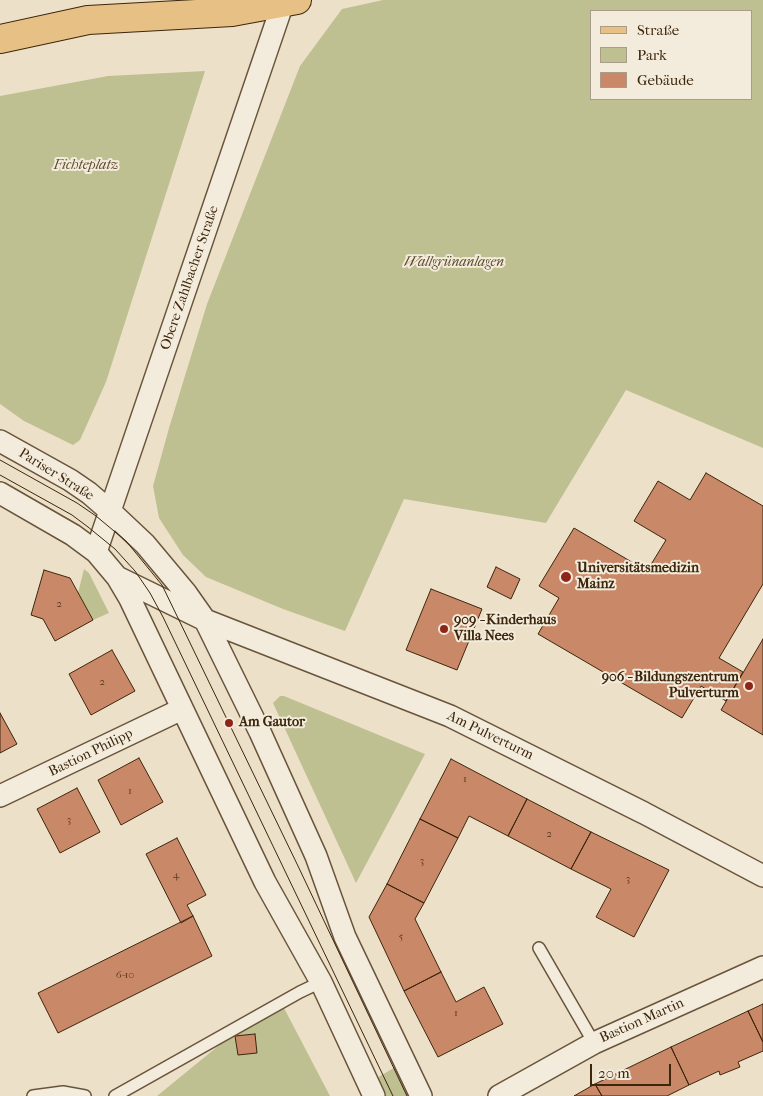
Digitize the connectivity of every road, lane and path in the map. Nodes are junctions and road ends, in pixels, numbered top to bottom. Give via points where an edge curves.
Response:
1 (290, 2) edge
2 (0, 39) edge
3 (0, 441) edge
4 (0, 493) edge
5 (111, 512) junction
6 (96, 552) junction
7 (117, 577) junction
8 (205, 620) junction
9 (182, 709) junction
10 (0, 796) edge
11 (763, 876) edge
12 (539, 948) dead end
13 (763, 967) edge
14 (321, 982) junction
15 (594, 1043) junction
16 (33, 1096) edge
17 (85, 1096) edge
18 (115, 1096) edge
19 (374, 1096) edge
20 (421, 1096) edge
21 (499, 1096) edge

1 - 2 main road via 232,12 88,20
1 - 5 street, Obere Zahlbacher Straße
3 - 5 street, Pariser Straße via 70,480
4 - 6 street
5 - 6 street, Obere Zahlbacher Straße
5 - 8 street via 145,544
6 - 7 street
7 - 8 street
7 - 9 street
8 - 11 street, Am Pulverturm via 450,716
8 - 20 street via 260,732 316,856 345,937
9 - 10 street, Bastion Philipp
9 - 14 street via 266,882
12 - 15 lane
13 - 15 street, Bastion Martin
14 - 18 lane
14 - 19 street
15 - 21 street, Bastion Martin
16 - 17 lane via 63,1092

